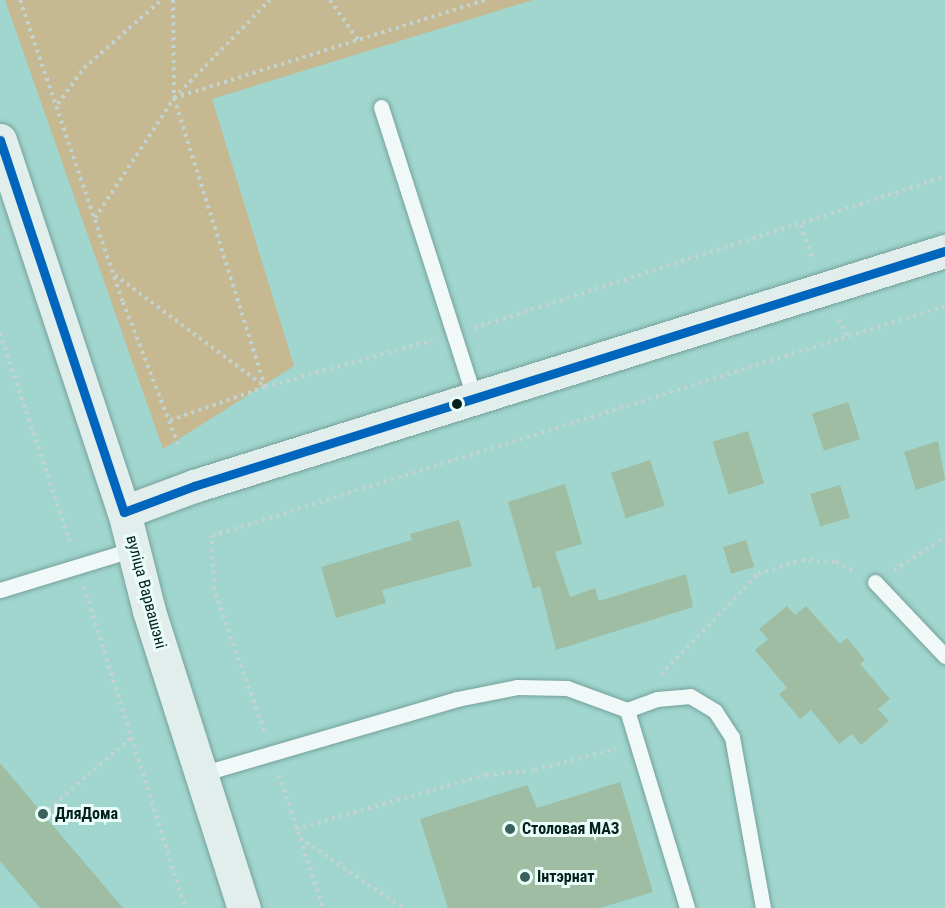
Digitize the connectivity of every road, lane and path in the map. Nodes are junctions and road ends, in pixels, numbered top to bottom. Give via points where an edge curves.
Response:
1 (20, 0) edge
2 (161, 0) edge
3 (173, 0) edge
4 (270, 0) edge
5 (330, 0) edge
6 (485, 0) edge
7 (358, 40) junction
8 (174, 98) junction
9 (58, 105) junction
10 (381, 107) dead end
11 (0, 140) edge
12 (945, 177) edge
13 (95, 219) junction
14 (801, 225) junction
15 (945, 251) edge
16 (817, 270) dead end
17 (114, 274) junction
18 (945, 306) edge
19 (836, 312) dead end
20 (0, 333) edge
21 (455, 333) junction
22 (847, 337) junction
23 (265, 387) junction
24 (475, 399) junction
25 (168, 421) junction
26 (178, 444) dead end
27 (124, 512) junction
28 (945, 537) edge
29 (70, 543) dead end
30 (134, 549) junction
31 (875, 582) junction
32 (84, 587) dead end
33 (0, 590) edge
34 (945, 657) edge
35 (627, 710) junction
36 (132, 737) junction
37 (637, 743) junction
38 (272, 754) junction
39 (201, 774) junction
40 (43, 814) dead end
41 (296, 829) junction
42 (299, 838) junction
43 (185, 908) edge
44 (244, 908) edge
45 (323, 908) edge
46 (403, 908) edge
47 (687, 908) edge
48 (763, 908) edge

1 - 9 path
2 - 9 path via 84,68
3 - 8 path
4 - 8 path
5 - 7 path
6 - 7 path
7 - 8 path
8 - 13 path
8 - 23 path
9 - 13 path
10 - 21 lane
11 - 27 main road, вуліца Варвашэні
12 - 14 path
13 - 17 path
14 - 16 path
14 - 21 path
15 - 24 main road
17 - 23 path
17 - 25 path
18 - 22 path
19 - 22 path
20 - 29 path
21 - 23 path
21 - 24 lane
22 - 38 path via 212,536 214,589
23 - 25 path
24 - 27 main road
25 - 26 path
27 - 30 main road, вуліца Варвашэні
28 - 31 path
30 - 33 lane
30 - 39 main road, вуліца Варвашэні via 149,611
31 - 34 lane
31 - 35 path via 836,562 802,560 758,574
32 - 36 path
35 - 37 lane
35 - 38 lane via 567,688 517,687 457,699
35 - 48 lane via 657,699 690,696 715,711 732,737
36 - 40 path
36 - 43 path
37 - 41 path via 535,770 486,775
37 - 47 lane
38 - 39 lane
38 - 41 path
39 - 44 main road, вуліца Варвашэні
41 - 42 path
42 - 45 path
42 - 46 path

